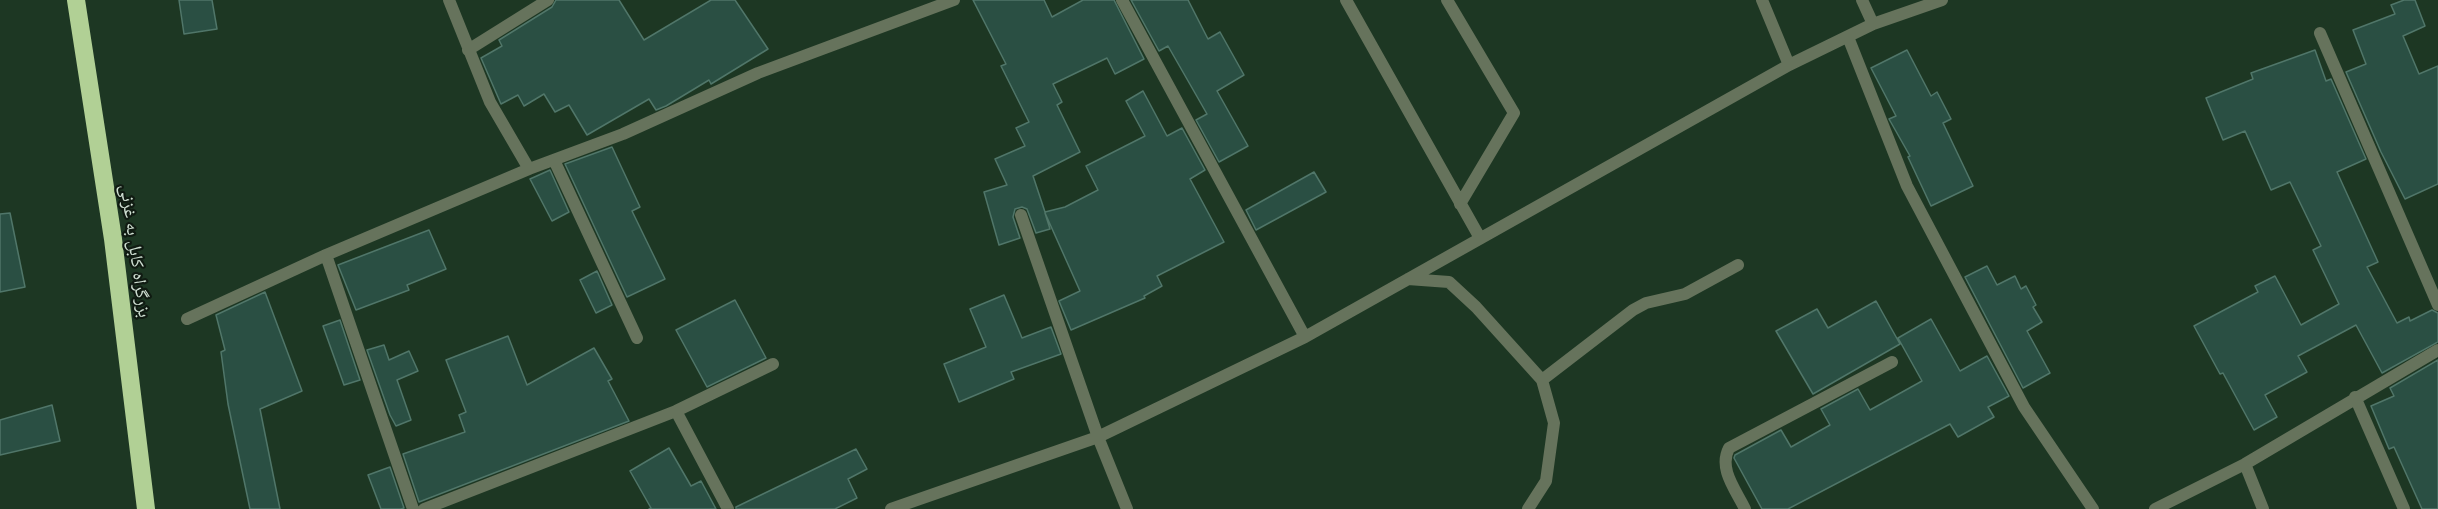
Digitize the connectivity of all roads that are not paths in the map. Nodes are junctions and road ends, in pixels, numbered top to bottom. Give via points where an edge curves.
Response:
1 (76, 0) edge
2 (448, 0) edge
3 (548, 0) edge
4 (954, 0) edge
5 (1122, 0) edge
6 (1346, 0) edge
7 (1447, 0) edge
8 (1762, 0) edge
9 (1862, 0) edge
10 (1942, 0) edge
11 (1873, 24) junction
12 (2320, 33) dead end
13 (1848, 37) junction
14 (468, 50) junction
15 (1789, 65) junction
16 (554, 160) junction
17 (529, 169) junction
18 (1460, 204) junction
19 (1021, 215) dead end
20 (1480, 238) junction
21 (326, 255) junction
22 (1737, 265) dead end
23 (1408, 279) junction
24 (2438, 305) edge
25 (187, 320) dead end
26 (1305, 337) junction
27 (637, 338) dead end
28 (2438, 350) edge
29 (1892, 362) dead end
30 (773, 364) dead end
31 (1542, 380) junction
32 (2355, 398) junction
33 (676, 411) junction
34 (1098, 437) junction
35 (2245, 464) junction
36 (146, 509) edge
37 (413, 509) edge
38 (424, 509) edge
39 (728, 509) edge
40 (891, 509) edge
41 (1127, 509) edge
42 (1528, 509) edge
43 (1745, 509) edge
44 (2094, 509) edge
45 (2156, 509) edge
46 (2263, 509) edge
47 (2404, 509) edge

1 - 36 highway, بزرگراه کابل به غزنی via 113,239
2 - 14 street
3 - 14 street
4 - 16 street via 758,73 623,134
5 - 26 street
6 - 18 street
7 - 18 street via 1514,113
8 - 15 street
9 - 11 street
10 - 11 street
11 - 13 street
12 - 24 street
13 - 15 street
13 - 44 street via 1907,186 2024,407
14 - 17 street via 490,102
15 - 20 street
16 - 17 street
16 - 27 street
17 - 21 street
18 - 20 street
19 - 34 street
20 - 23 street
21 - 25 street
21 - 37 street
22 - 31 street via 1685,294 1633,310
23 - 26 street
23 - 31 street via 1449,282
26 - 34 street
28 - 32 street
29 - 43 street via 1729,448 1725,468
30 - 33 street
31 - 42 street via 1554,423 1546,481
32 - 35 street
32 - 47 street
33 - 38 street
33 - 39 street
34 - 40 street
34 - 41 street
35 - 45 street
35 - 46 street

